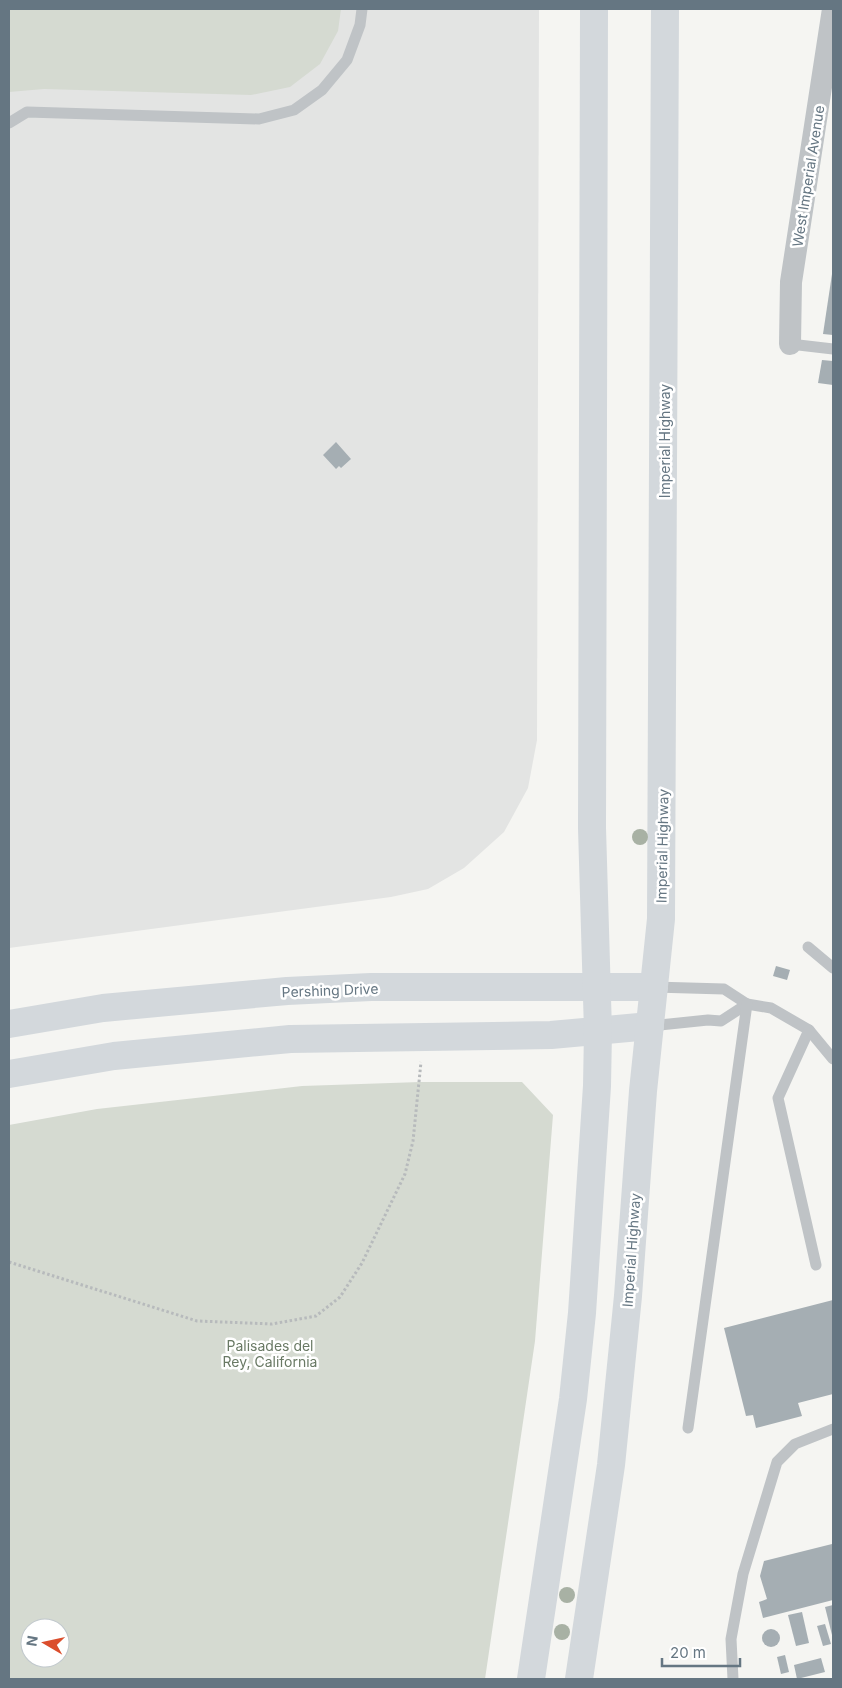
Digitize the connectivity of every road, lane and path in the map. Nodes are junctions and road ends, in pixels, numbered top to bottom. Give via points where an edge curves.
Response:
1 (362, 9) edge
2 (594, 9) edge
3 (666, 9) edge
4 (833, 9) edge
5 (831, 35) edge
6 (9, 123) edge
7 (790, 344) joint
8 (833, 348) edge
9 (808, 947) dead end
10 (833, 968) edge
11 (596, 986) junction
12 (654, 987) junction
13 (747, 1004) junction
14 (9, 1024) edge
15 (650, 1026) junction
16 (809, 1030) junction
17 (598, 1031) junction
18 (423, 1036) junction
19 (833, 1059) edge
20 (9, 1074) edge
21 (9, 1262) edge
22 (816, 1265) dead end
23 (688, 1428) dead end
24 (833, 1429) edge
25 (530, 1679) edge
26 (579, 1679) edge
27 (733, 1679) edge

1 - 6 lane via 360,25 347,60 322,90 294,110 259,119 27,112
2 - 11 main road via 592,828
3 - 12 main road, Imperial Highway via 663,836 661,919
4 - 5 street, West Imperial Avenue
5 - 7 street, West Imperial Avenue via 791,282
7 - 8 lane
9 - 10 lane
11 - 12 main road, Pershing Drive
11 - 14 main road, Pershing Drive via 287,991 103,1008
11 - 17 main road
12 - 13 lane via 724,989
12 - 15 main road, Imperial Highway
13 - 15 lane via 721,1021
13 - 16 lane via 771,1008
13 - 23 lane
15 - 17 main road
15 - 26 main road, Imperial Highway via 611,1465
16 - 19 lane
16 - 22 lane via 778,1098
17 - 18 main road
17 - 25 main road via 582,1314 573,1399
18 - 20 main road via 290,1039 203,1046 114,1056
18 - 21 path via 413,1141 405,1174 362,1263 340,1297 316,1316 272,1324 197,1321
24 - 27 lane via 794,1444 777,1462 743,1574 731,1639

